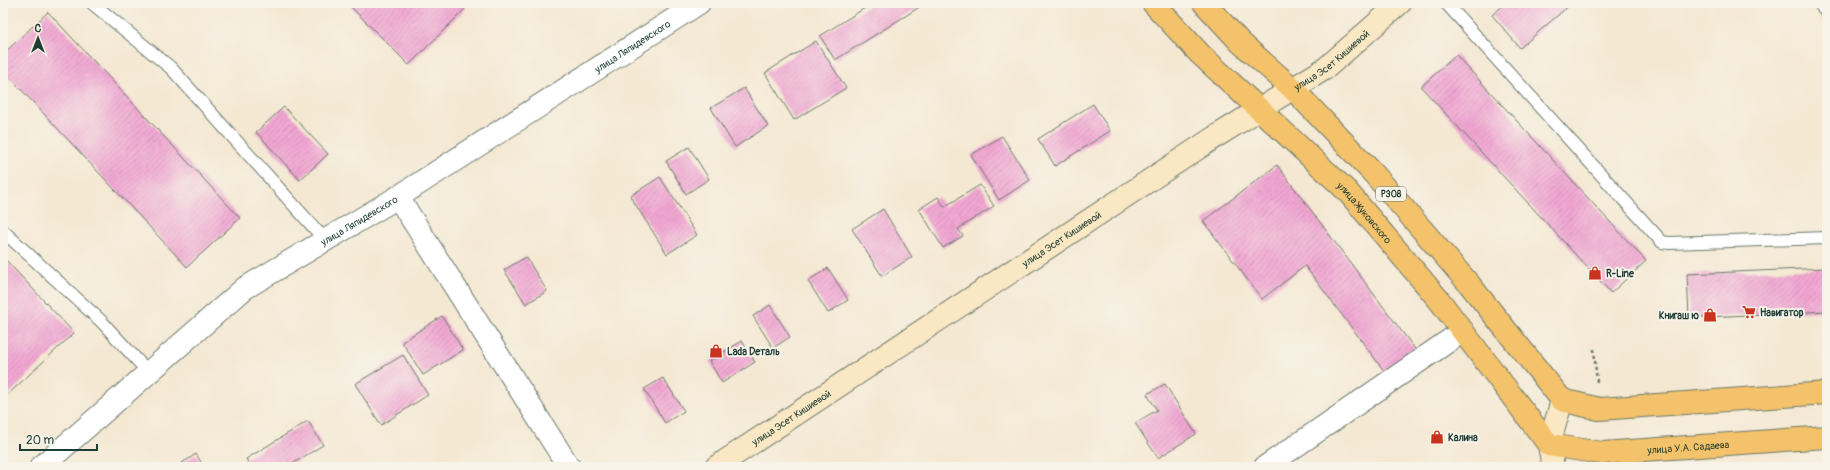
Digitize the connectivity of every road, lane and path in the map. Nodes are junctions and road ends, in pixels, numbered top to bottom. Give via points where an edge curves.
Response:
1 (92, 3) edge
2 (699, 3) edge
3 (1153, 3) edge
4 (1204, 3) edge
5 (1400, 3) edge
6 (1446, 3) edge
7 (1819, 3) edge
8 (1827, 12) edge
9 (1292, 88) junction
10 (1258, 109) junction
11 (398, 196) junction
12 (3, 231) edge
13 (1827, 238) edge
14 (325, 240) junction
15 (1463, 332) junction
16 (149, 373) junction
17 (1827, 394) edge
18 (1562, 400) junction
19 (1827, 437) edge
20 (1549, 445) junction
21 (41, 467) edge
22 (568, 467) edge
23 (716, 467) edge
24 (1265, 467) edge
25 (1553, 467) edge

1 - 14 lane via 171,68
2 - 11 street, улица Ляпидевского
3 - 10 main road, улица Жуковского via 1200,54
4 - 9 main road, P308 via 1241,43
5 - 9 main road, улица Эсет Кишиевой via 1326,68
6 - 13 lane via 1662,242
7 - 8 lane
9 - 10 main road, улица Эсет Кишиевой
9 - 18 main road, P308 via 1374,174 1465,279
10 - 15 main road, улица Жуковского via 1347,191
10 - 23 main road, улица Эсет Кишиевой
11 - 14 street, улица Ляпидевского
11 - 22 street
12 - 16 lane via 101,321
14 - 16 street, улица Ляпидевского via 245,288
15 - 20 main road, улица Жуковского
15 - 24 street
16 - 21 street, улица Ляпидевского
17 - 18 main road via 1599,409
18 - 20 main road
19 - 20 main road, улица У.А. Садаева via 1602,453
20 - 25 main road

